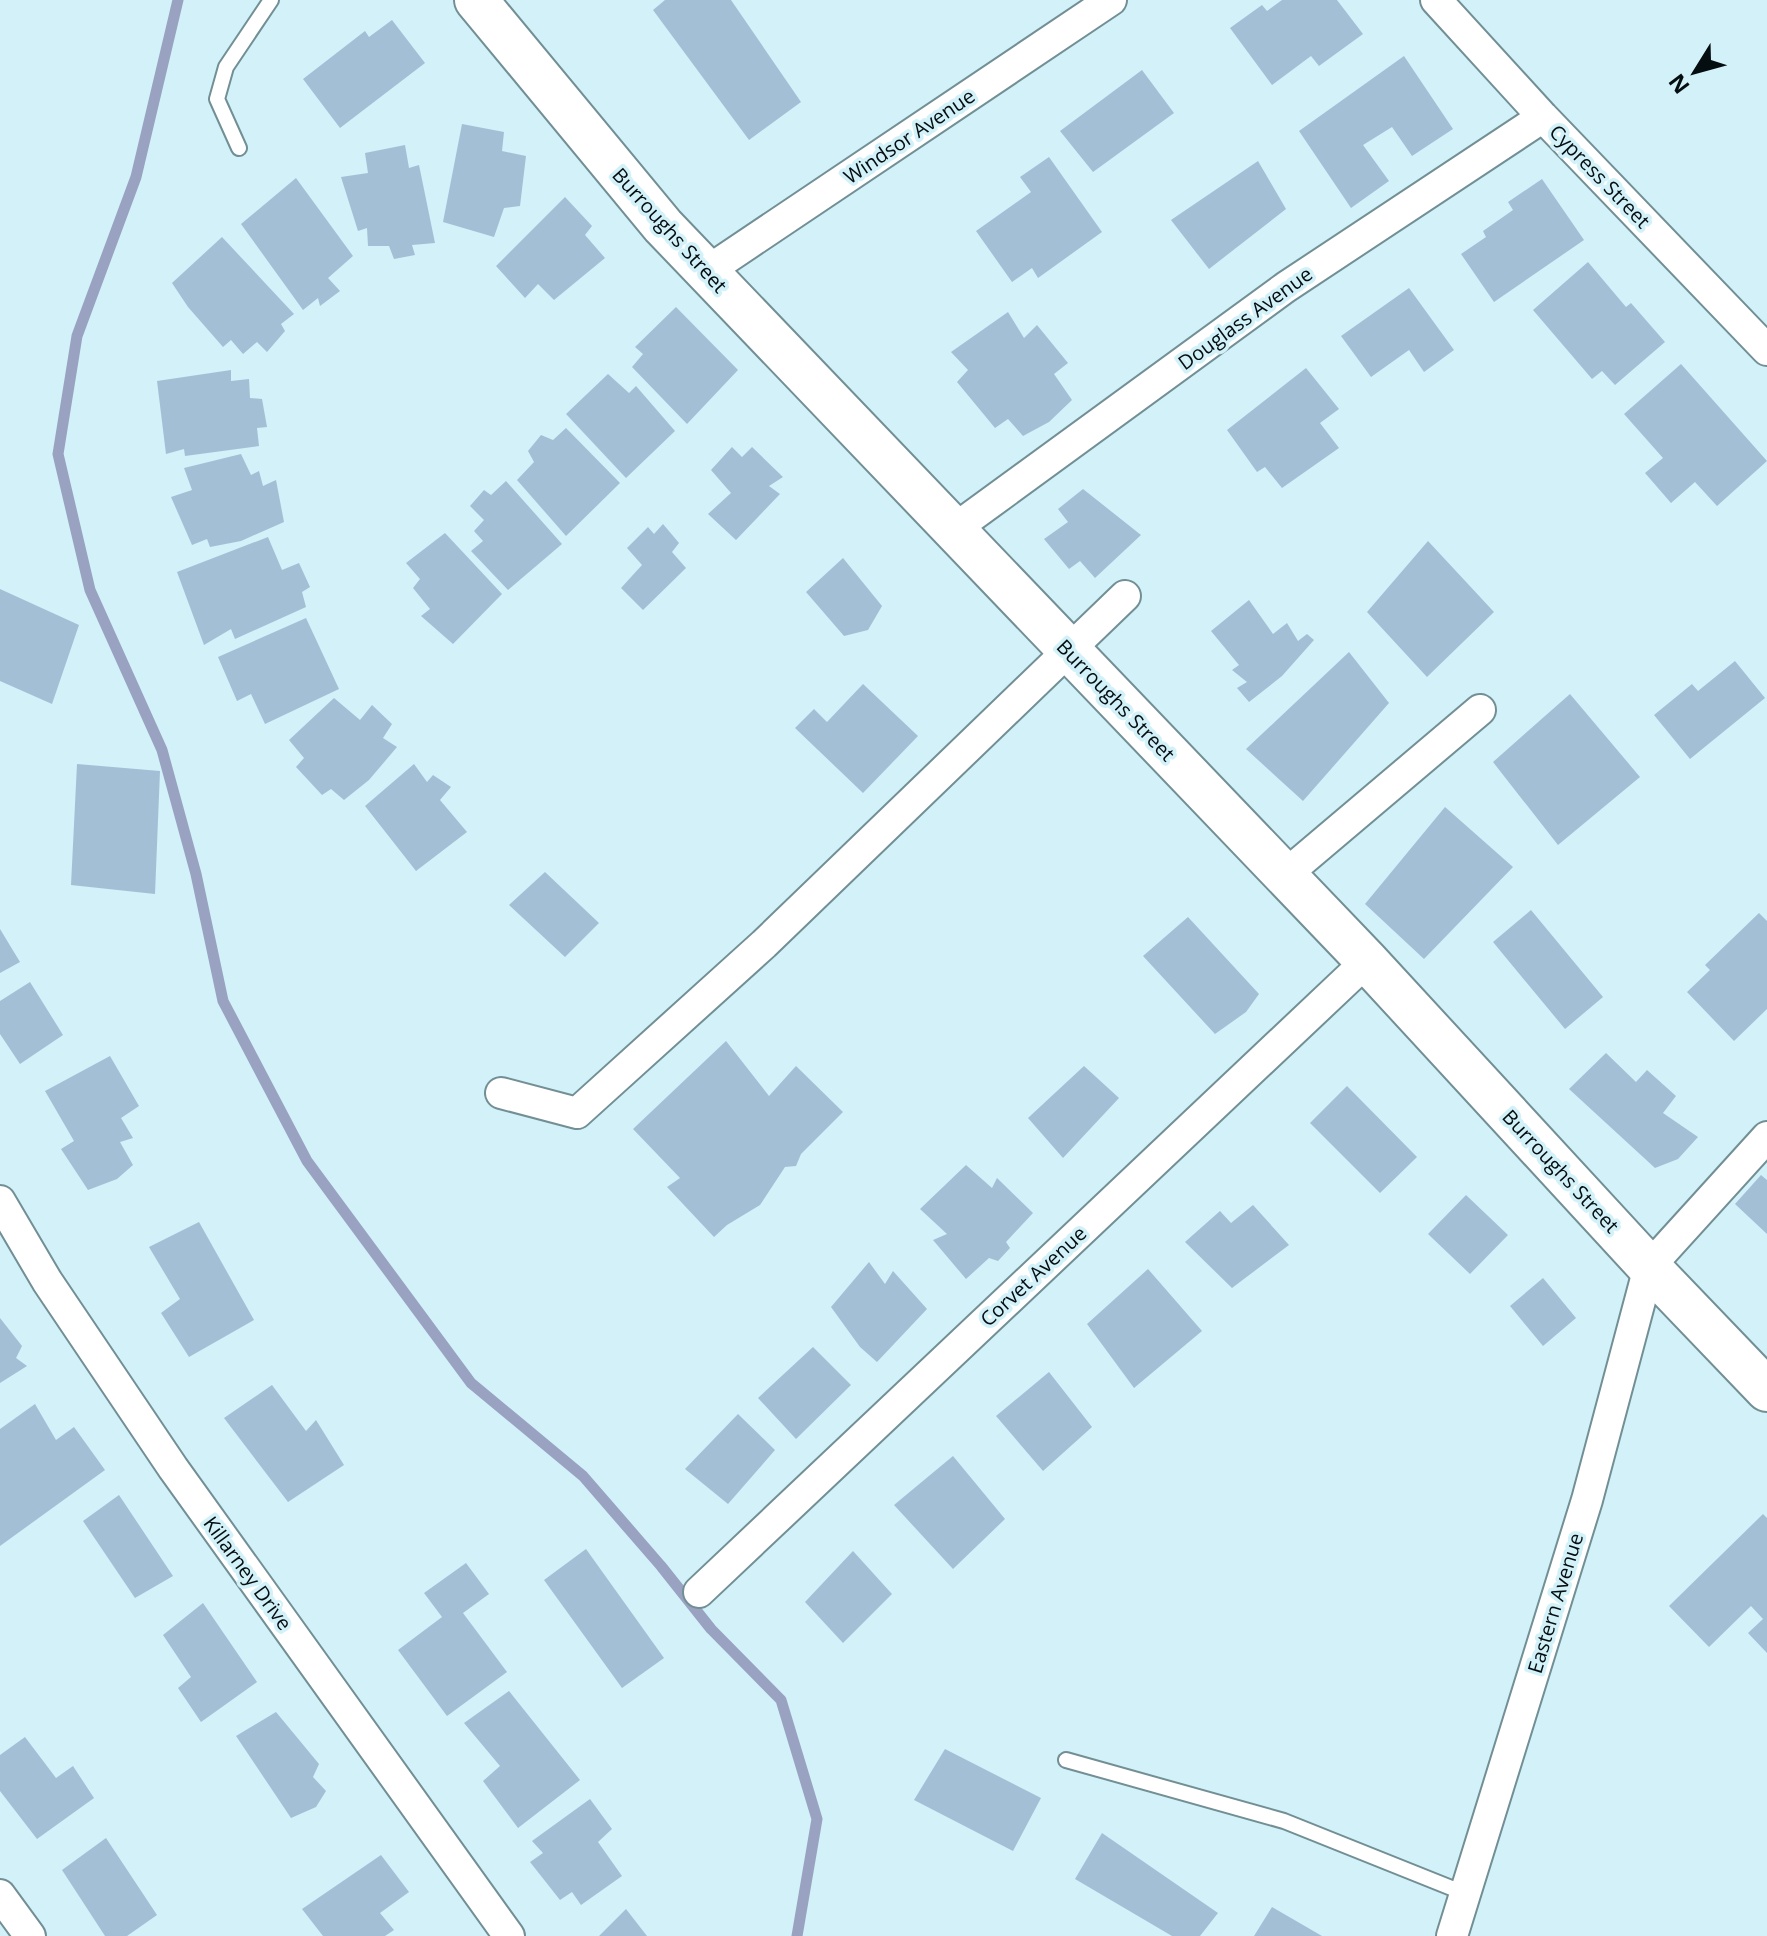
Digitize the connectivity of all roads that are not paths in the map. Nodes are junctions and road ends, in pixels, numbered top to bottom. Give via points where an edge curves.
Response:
1 (271, 0) edge
2 (476, 0) edge
3 (1111, 0) edge
4 (1436, 0) edge
5 (1543, 117) junction
6 (239, 148) dead end
7 (706, 272) junction
8 (1767, 350) edge
9 (953, 530) junction
10 (1125, 596) dead end
11 (1069, 651) junction
12 (1480, 710) dead end
13 (1285, 875) junction
14 (1367, 961) junction
15 (501, 1093) dead end
16 (1767, 1137) edge
17 (0, 1201) edge
18 (1649, 1267) junction
19 (1767, 1390) edge
20 (699, 1592) dead end
21 (1066, 1760) dead end
22 (1464, 1893) junction
23 (0, 1895) edge
24 (494, 1930) edge
25 (30, 1936) edge
26 (1452, 1936) edge

1 - 6 lane via 226,67 217,99
2 - 7 street, Burroughs Street
3 - 7 street, Windsor Avenue
4 - 5 street, Cypress Street
5 - 8 street, Cypress Street
5 - 9 street, Douglass Avenue via 1286,287
7 - 9 street, Burroughs Street
9 - 11 street, Burroughs Street
10 - 11 street
11 - 13 street, Burroughs Street
11 - 15 street via 764,944 577,1113
12 - 13 street
13 - 14 street, Burroughs Street
14 - 18 street, Burroughs Street
14 - 20 street, Corvet Avenue
16 - 18 street
17 - 24 street, Killarney Drive via 47,1281 173,1468
18 - 19 street, Burroughs Street
18 - 22 street, Eastern Avenue via 1587,1500
21 - 22 lane via 1284,1821
22 - 26 street, Eastern Avenue
23 - 25 street

